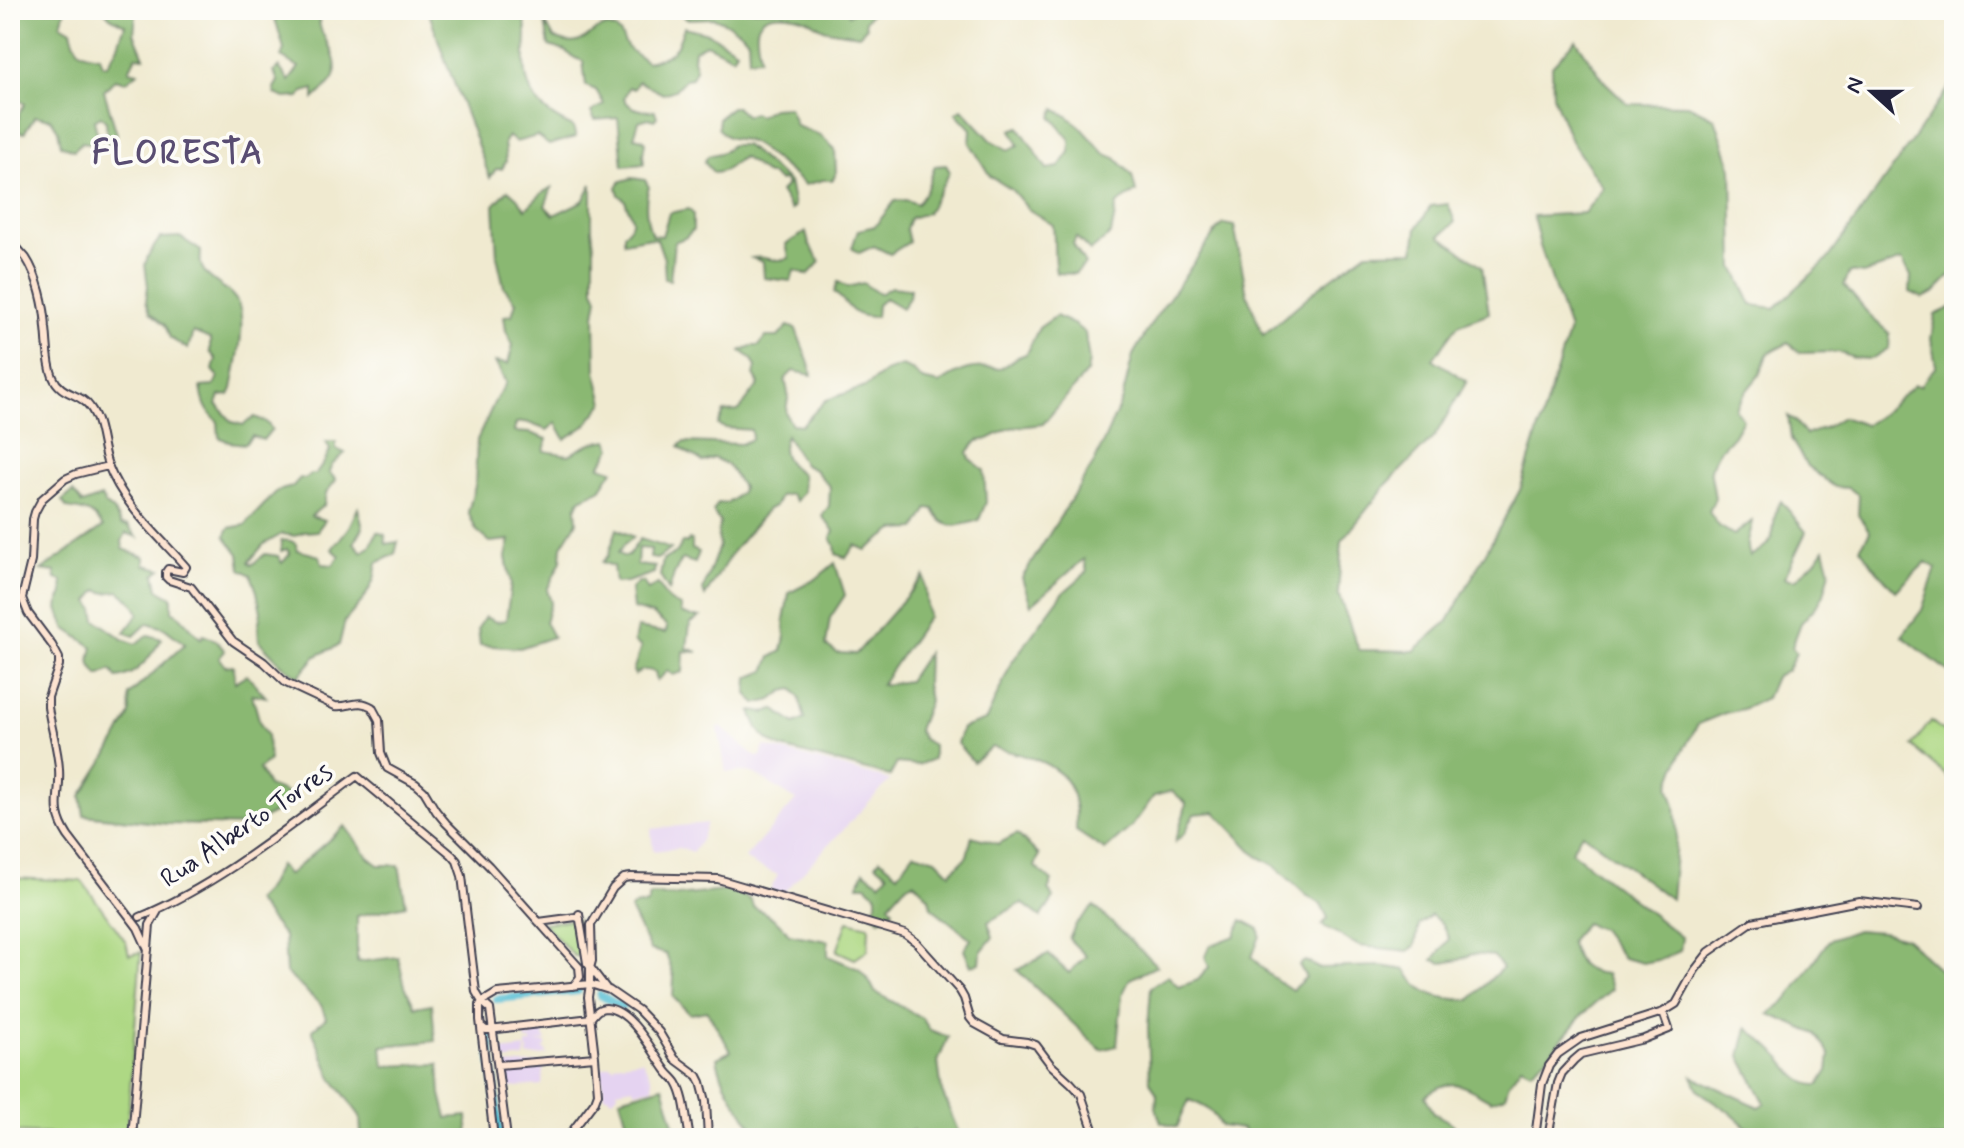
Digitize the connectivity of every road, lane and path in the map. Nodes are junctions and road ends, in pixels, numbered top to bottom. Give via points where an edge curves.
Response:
1 (10, 239) edge
2 (108, 466) junction
3 (1918, 908) dead end
4 (159, 909) junction
5 (126, 914) junction
6 (140, 917) junction
7 (539, 922) junction
8 (150, 925) junction
9 (138, 928) junction
10 (148, 950) junction
11 (585, 958) junction
12 (578, 964) junction
13 (590, 968) junction
14 (590, 984) junction
15 (575, 986) junction
16 (609, 990) junction
17 (588, 997) junction
18 (482, 1002) junction
19 (1663, 1012) junction
20 (591, 1018) junction
21 (481, 1026) junction
22 (494, 1031) junction
23 (482, 1035) junction
24 (595, 1057) junction
25 (498, 1065) junction
26 (132, 1138) edge
27 (494, 1138) edge
28 (507, 1138) edge
29 (567, 1138) edge
30 (690, 1138) edge
31 (708, 1138) edge
32 (1096, 1138) edge
33 (1535, 1138) edge
34 (1548, 1138) edge

1 - 2 street via 26,259 44,307 52,376 90,407
2 - 5 street via 69,476 42,499 33,519 22,598 59,658 48,697 59,770 59,820
2 - 7 street via 138,514 186,567 183,572 168,569 166,577 191,587 227,635 286,683 338,706 358,702 372,707 387,768 424,791 436,811
3 - 19 street via 1859,901 1752,922 1709,952 1676,1004
4 - 6 street, Rua Alberto Torres
4 - 8 street, Rua Alberto Torres
4 - 18 street, Rua Alberto Torres via 211,881 357,776 457,861 476,992
5 - 6 street
5 - 9 street
6 - 8 street
6 - 9 street
7 - 11 street via 578,917
7 - 12 street
8 - 9 street via 143,931
8 - 10 street
9 - 10 street
10 - 26 street
11 - 12 street
11 - 13 street
12 - 13 street
12 - 15 street
13 - 14 street
13 - 16 street
13 - 32 street via 593,922 613,888 631,877 718,879 899,931 916,942 960,991 974,1023 1003,1039 1036,1045 1081,1094
14 - 15 street
14 - 16 street
14 - 17 street
15 - 17 street
15 - 18 street via 497,993
16 - 31 street via 646,1018 675,1059 698,1076
17 - 20 street
18 - 21 street
18 - 22 street via 490,1009
19 - 33 street via 1581,1038 1558,1054 1542,1084
19 - 34 street via 1669,1029 1581,1054 1562,1073
20 - 22 street
20 - 24 street
20 - 30 street via 599,1009 610,1009 641,1033 677,1083
21 - 22 street
21 - 23 street
22 - 23 street
22 - 25 street
23 - 27 street
24 - 25 street
24 - 29 street via 597,1097
25 - 28 street

